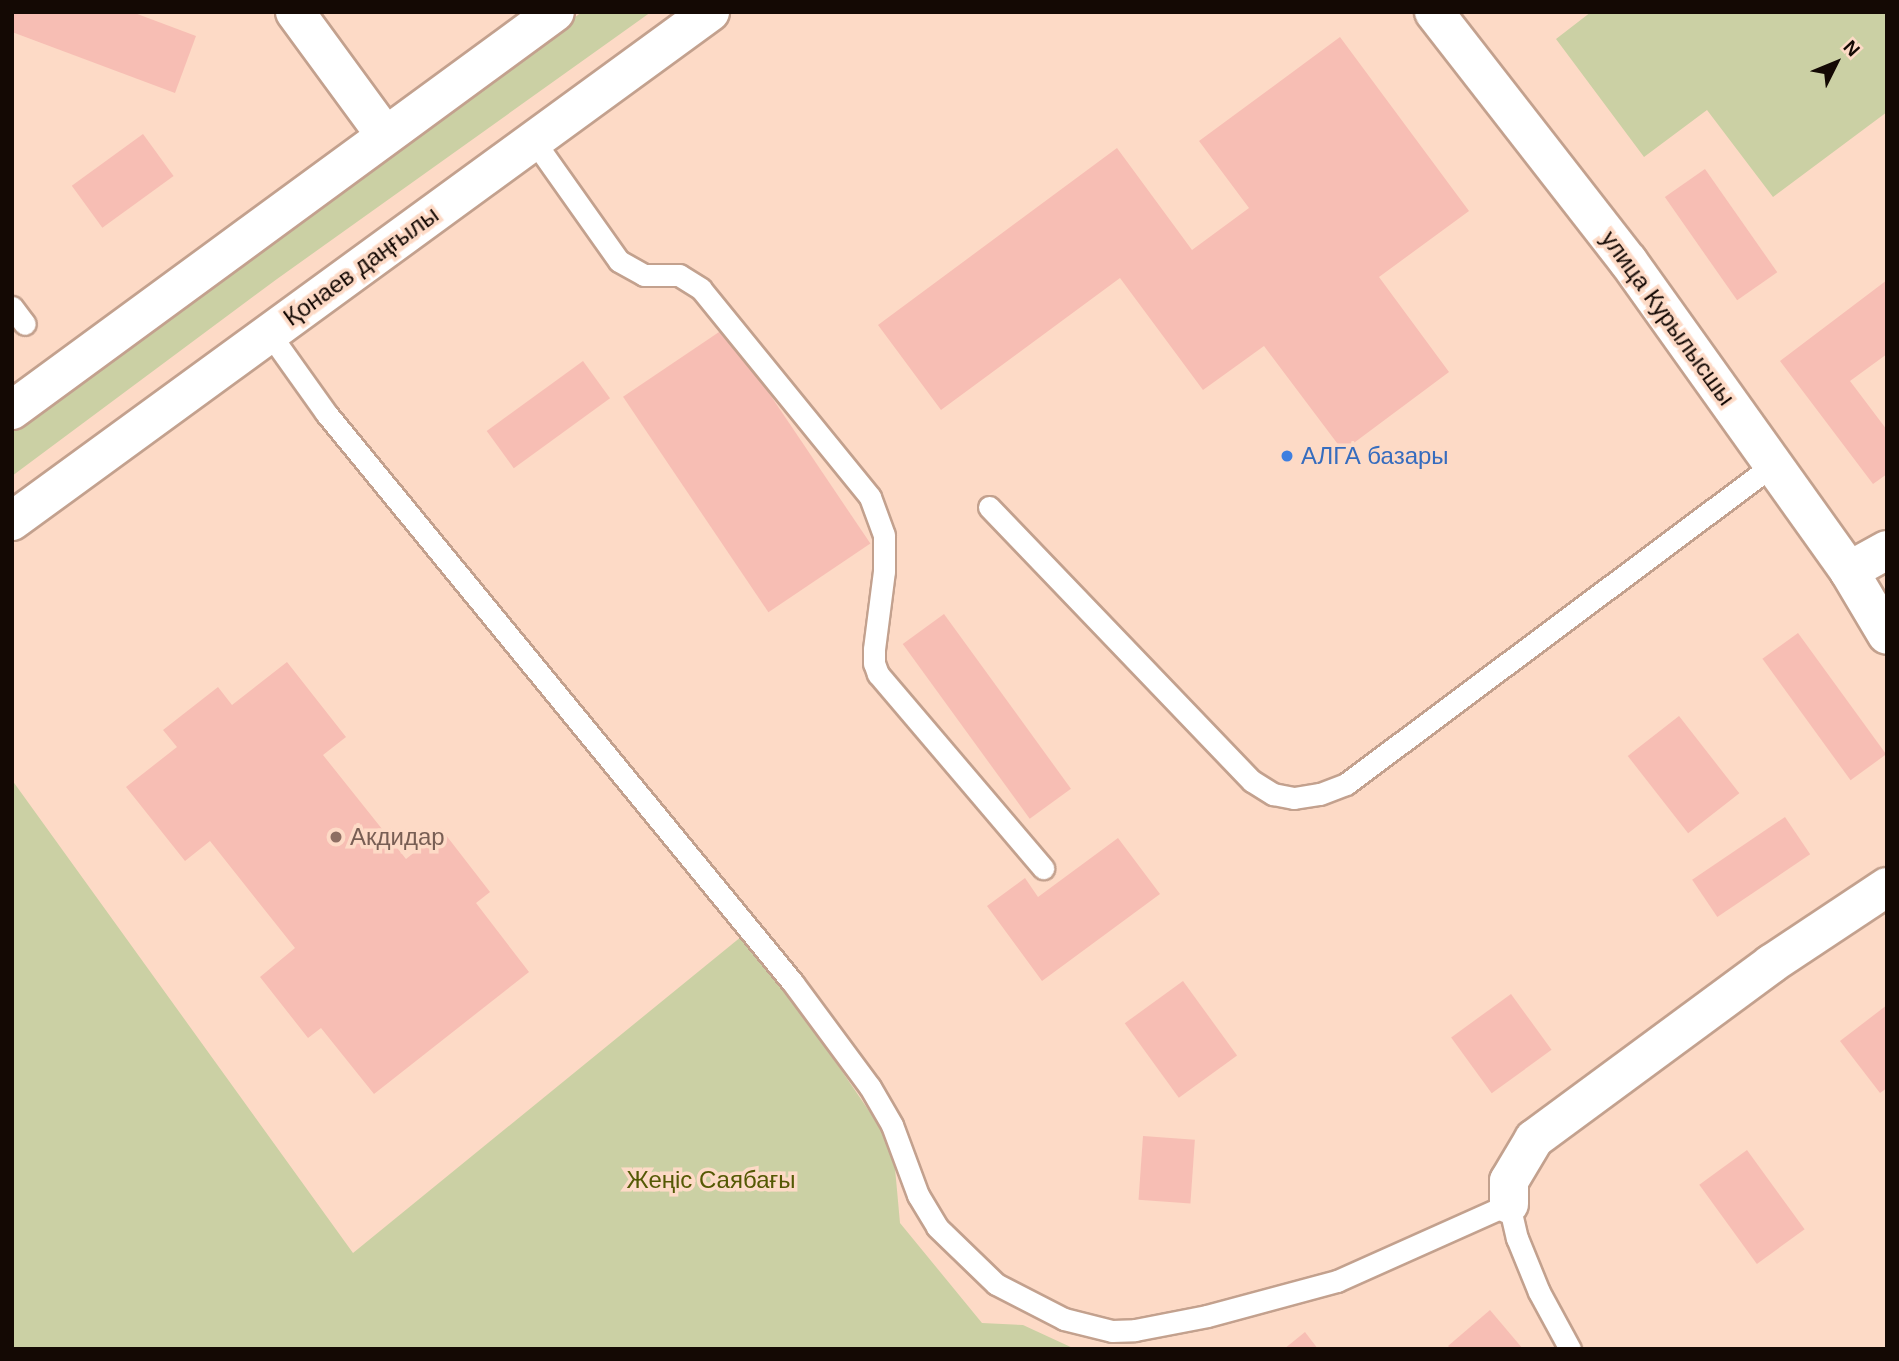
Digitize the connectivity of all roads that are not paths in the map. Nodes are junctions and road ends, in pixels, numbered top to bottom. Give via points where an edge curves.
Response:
1 (295, 12) edge
2 (555, 12) edge
3 (710, 12) edge
4 (1434, 12) edge
5 (374, 120) dead end
6 (534, 141) junction
7 (268, 333) junction
8 (12, 410) edge
9 (1774, 464) junction
10 (989, 507) dead end
11 (12, 521) edge
12 (1887, 550) edge
13 (1849, 571) junction
14 (1887, 635) edge
15 (1044, 868) dead end
16 (1887, 887) edge
17 (1509, 1205) junction
18 (1570, 1349) edge

1 - 5 main road
2 - 8 main road
3 - 6 main road, Қонаев даңғылы
4 - 9 main road, улица Курылысшы via 1628,261
6 - 7 main road, Қонаев даңғылы
6 - 15 lane via 619,261 644,275 679,275 701,289 870,497 884,535 874,649 878,674
7 - 11 main road, Қонаев даңғылы
7 - 17 lane via 326,413 793,984 870,1087 937,1227 996,1284 1064,1319 1112,1331 1135,1330 1336,1281
9 - 10 lane via 1346,784 1294,798 1273,794 1252,781
9 - 13 main road, улица Курылысшы
12 - 13 main road
13 - 14 main road, улица Курылысшы
16 - 17 main road via 1771,964 1534,1139 1509,1181
17 - 18 lane via 1539,1292

